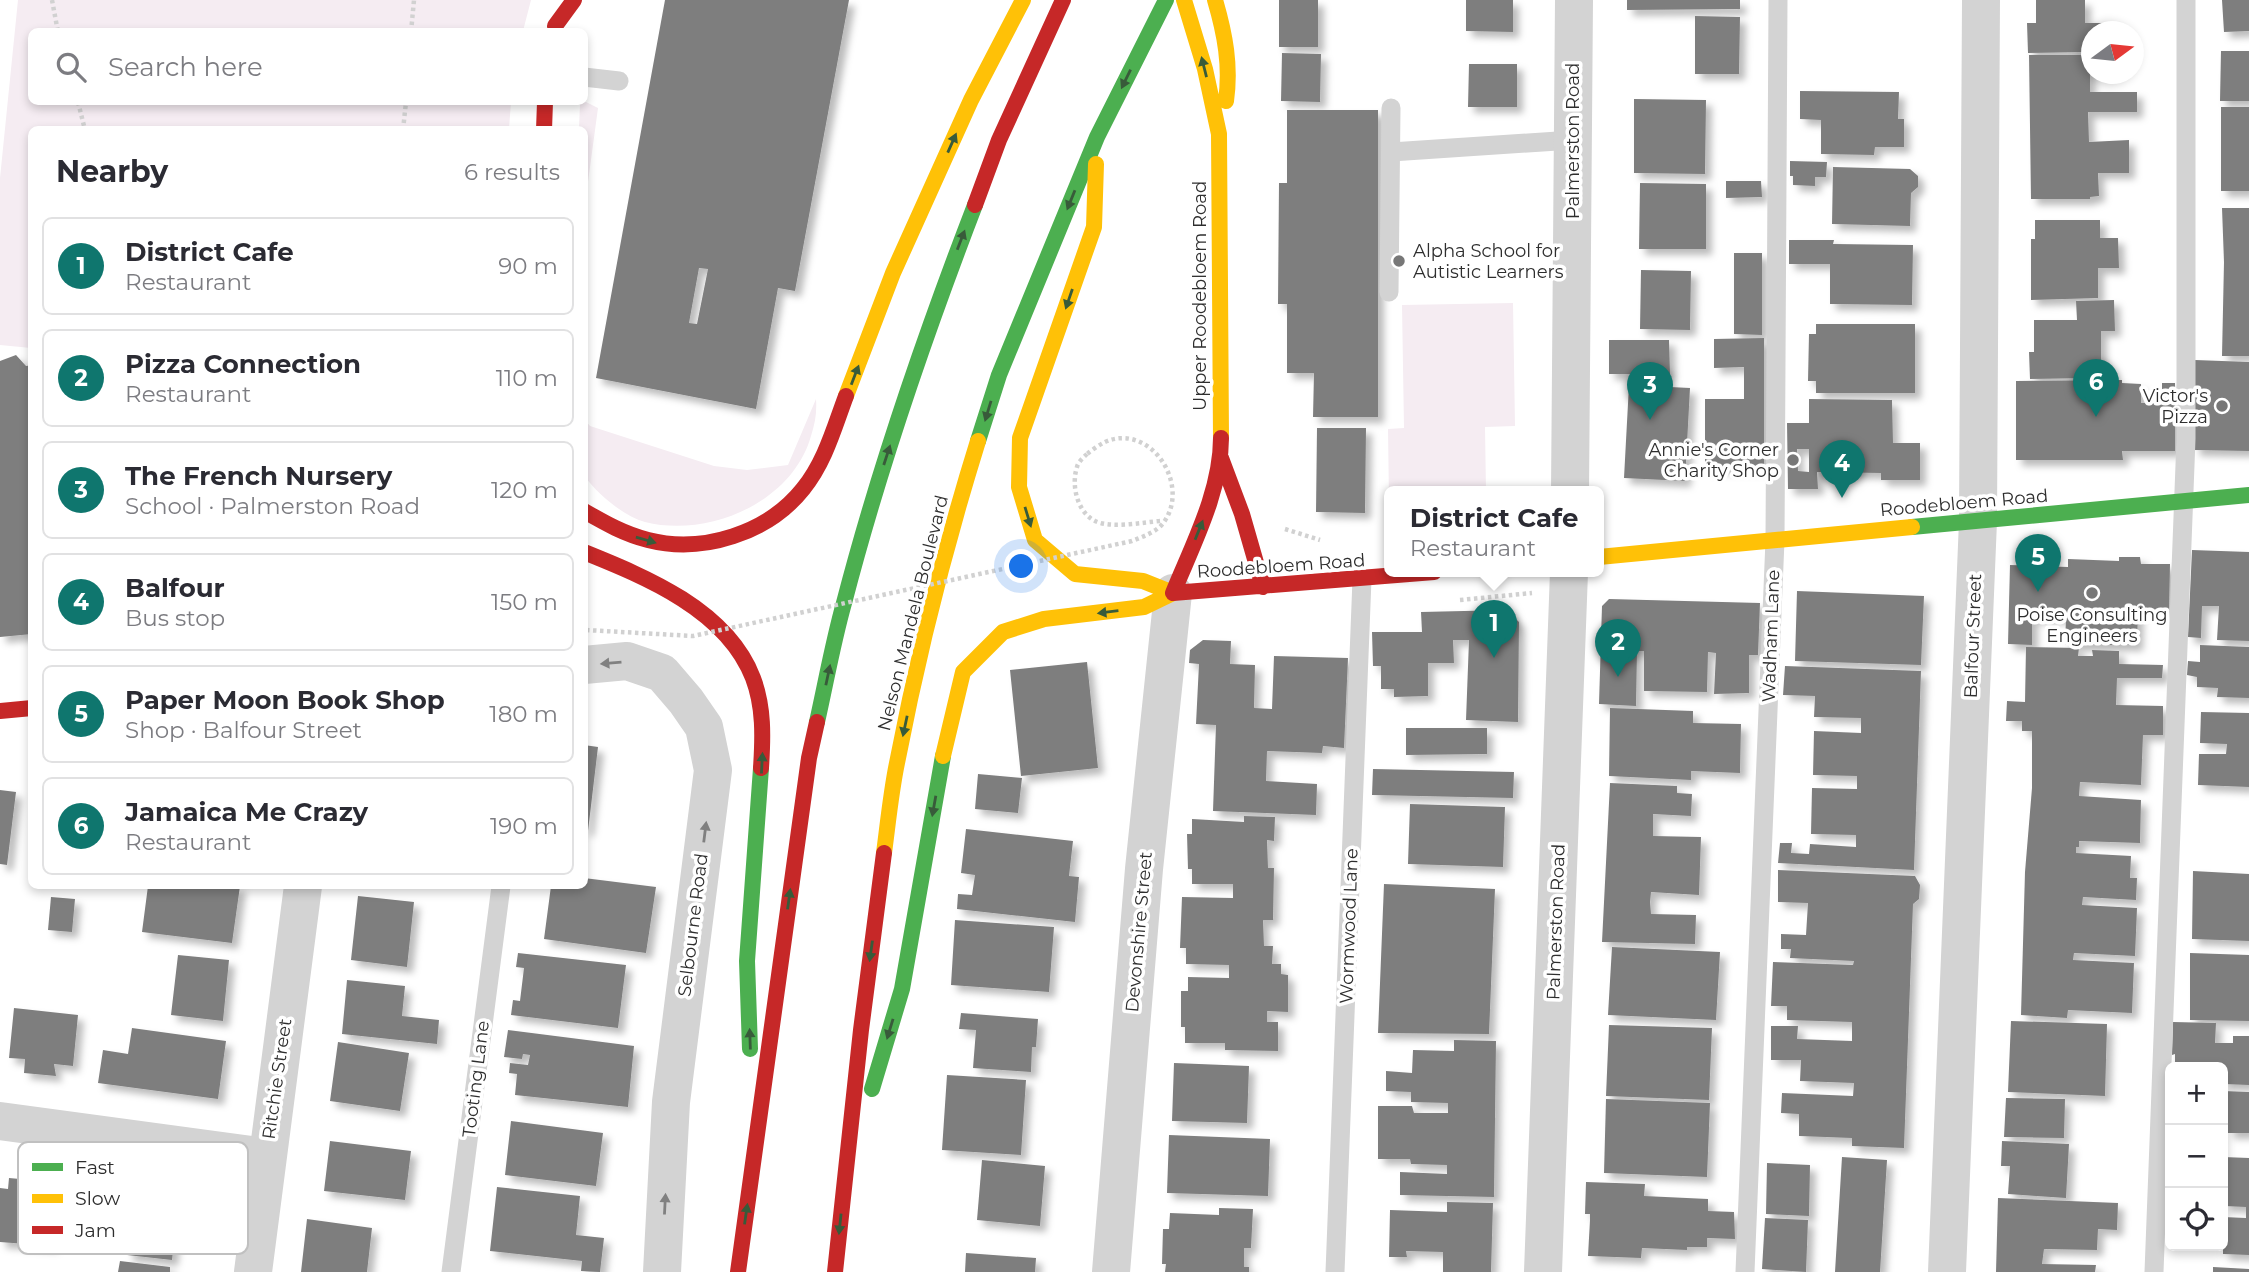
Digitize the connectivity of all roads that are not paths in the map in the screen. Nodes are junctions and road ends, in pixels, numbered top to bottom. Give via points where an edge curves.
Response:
1 (556, 0) edge
2 (574, 0) edge
3 (1023, 0) edge
4 (1063, 0) edge
5 (1166, 0) edge
6 (1184, 0) edge
7 (1215, 0) edge
8 (1574, 0) edge
9 (1778, 0) edge
10 (1981, 0) edge
11 (2186, 0) edge
12 (554, 28) edge
13 (555, 28) edge
14 (588, 77) edge
15 (619, 81) dead end
16 (545, 105) edge
17 (1391, 108) dead end
18 (544, 126) edge
19 (1219, 134) junction
20 (1097, 137) junction
21 (1573, 139) junction
22 (1391, 152) junction
23 (1389, 292) dead end
24 (1221, 458) junction
25 (1570, 486) edge
26 (2249, 495) edge
27 (2184, 502) junction
28 (588, 514) edge
29 (1978, 522) junction
30 (1775, 540) junction
31 (588, 554) edge
32 (1604, 557) edge
33 (1384, 577) edge
34 (1362, 579) junction
35 (1553, 582) edge
36 (1263, 587) junction
37 (1173, 593) junction
38 (588, 649) edge
39 (28, 708) edge
40 (0, 711) edge
41 (303, 889) edge
42 (500, 889) edge
43 (0, 1121) edge
44 (155, 1142) edge
45 (248, 1155) edge
46 (753, 1156) junction
47 (266, 1157) junction
48 (846, 1176) junction
49 (253, 1272) edge
50 (451, 1272) edge
51 (662, 1272) edge
52 (738, 1272) edge
53 (835, 1272) edge
54 (1111, 1272) edge
55 (1335, 1272) edge
56 (1543, 1272) edge
57 (1745, 1272) edge
58 (1947, 1272) edge
59 (2154, 1272) edge

1 - 12 main road
2 - 13 main road
28 -> 3 main road via 657,544 695,545 752,529 798,497 823,458 893,273 971,100
46 -> 4 main road via 809,758 843,604 932,317 999,140
5 -> 20 main road, Nelson Mandela Boulevard
19 -> 6 main road, Upper Roodebloem Road
7 - 19 main road, Upper Roodebloem Road via 1229,77
8 - 21 street, Palmerston Road
9 - 30 lane, Wadham Lane
10 - 29 street, Balfour Street
11 - 27 lane
14 - 15 lane
16 - 18 main road
17 - 22 lane
19 - 24 main road, Upper Roodebloem Road
20 -> 37 main road via 1094,227 1020,438 1019,487 1035,540 1075,574 1143,581
20 -> 48 main road, Nelson Mandela Boulevard via 999,375 928,622 897,765
21 - 22 lane
21 - 25 street, Palmerston Road
22 - 23 lane
24 - 36 main road, Upper Roodebloem Road
37 -> 24 main road, Upper Roodebloem Road via 1204,517
26 - 27 main road, Roodebloem Road
27 - 29 main road, Roodebloem Road
27 - 59 lane
29 - 30 main road, Roodebloem Road
29 - 58 street, Balfour Street
30 - 32 main road, Roodebloem Road
30 - 57 lane, Wadham Lane
46 -> 31 main road via 747,961 763,738 760,703 749,669 721,630 658,585
33 - 34 main road, Roodebloem Road
34 - 36 main road, Roodebloem Road
34 - 55 lane, Wormwood Lane
35 - 56 street, Palmerston Road
36 - 37 main road, Roodebloem Road
37 -> 48 main road via 1144,607 1044,619 1003,632 963,672 947,732 902,989
37 - 54 street, Devonshire Street via 1144,869
51 -> 38 street, Selbourne Road via 671,1102 713,770 704,727 662,673
39 - 40 main road
41 - 47 street, Ritchie Street
42 - 50 lane, Tooting Lane
43 - 44 street
45 - 47 street
52 -> 46 main road
47 - 49 street, Ritchie Street
48 -> 53 main road, Nelson Mandela Boulevard

